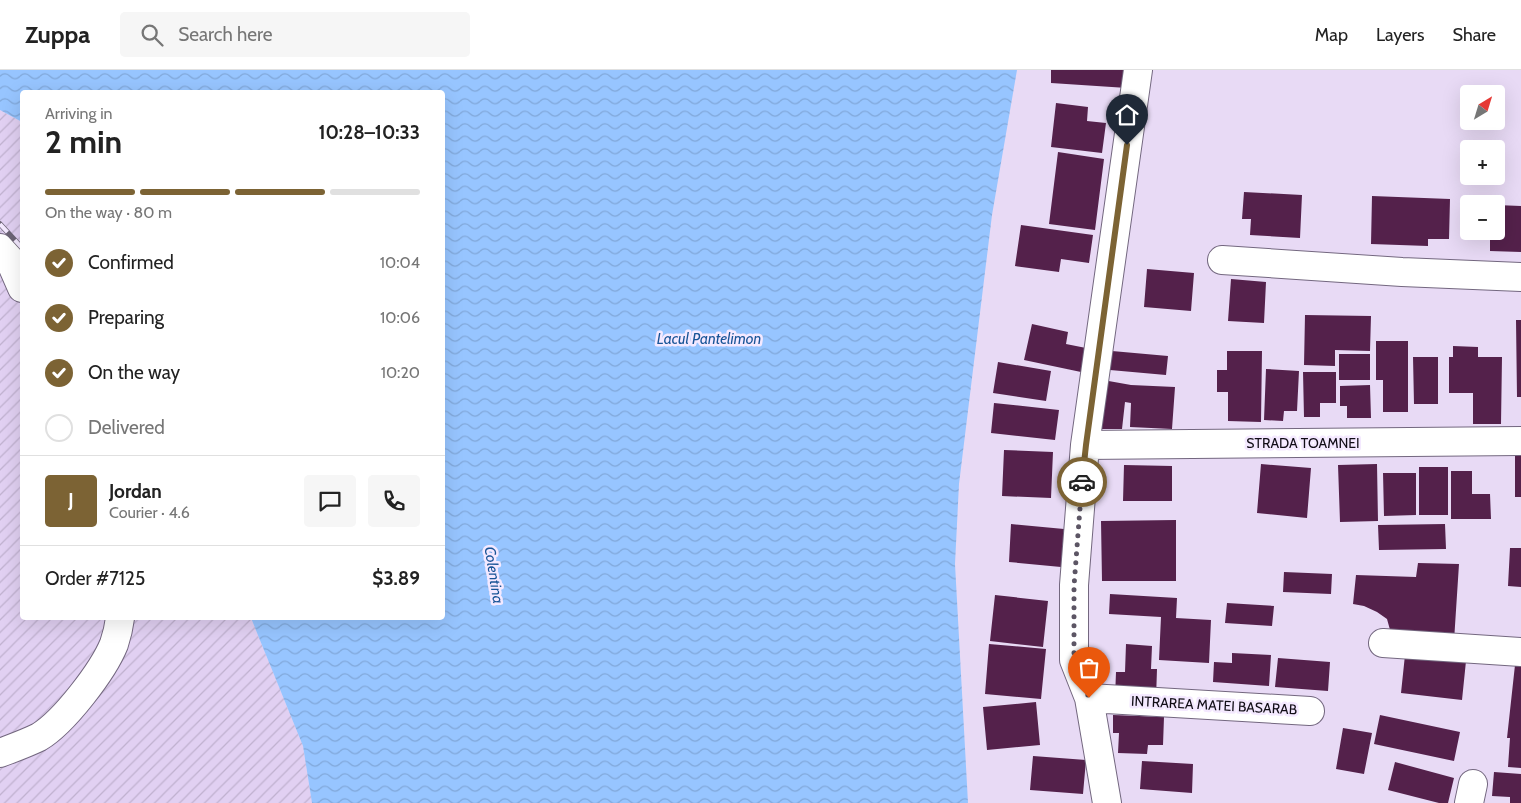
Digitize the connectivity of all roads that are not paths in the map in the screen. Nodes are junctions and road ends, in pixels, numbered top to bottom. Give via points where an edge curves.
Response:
1 (1138, 70) edge
2 (0, 248) edge
3 (1222, 260) dead end
4 (1521, 277) edge
5 (20, 283) edge
6 (1521, 441) edge
7 (1086, 445) junction
8 (120, 620) edge
9 (1383, 643) dead end
10 (1521, 652) edge
11 (1089, 698) junction
12 (1310, 710) dead end
13 (0, 753) edge
14 (1106, 803) edge

1 - 7 street
2 - 5 street via 7,254
3 - 4 street
6 - 7 street, STRADA TOAMNEI
7 - 11 street via 1074,586 1074,660
8 - 13 street via 114,644 104,662 60,720 40,736
9 - 10 street
11 - 12 street, INTRAREA MATEI BASARAB
11 - 14 street

